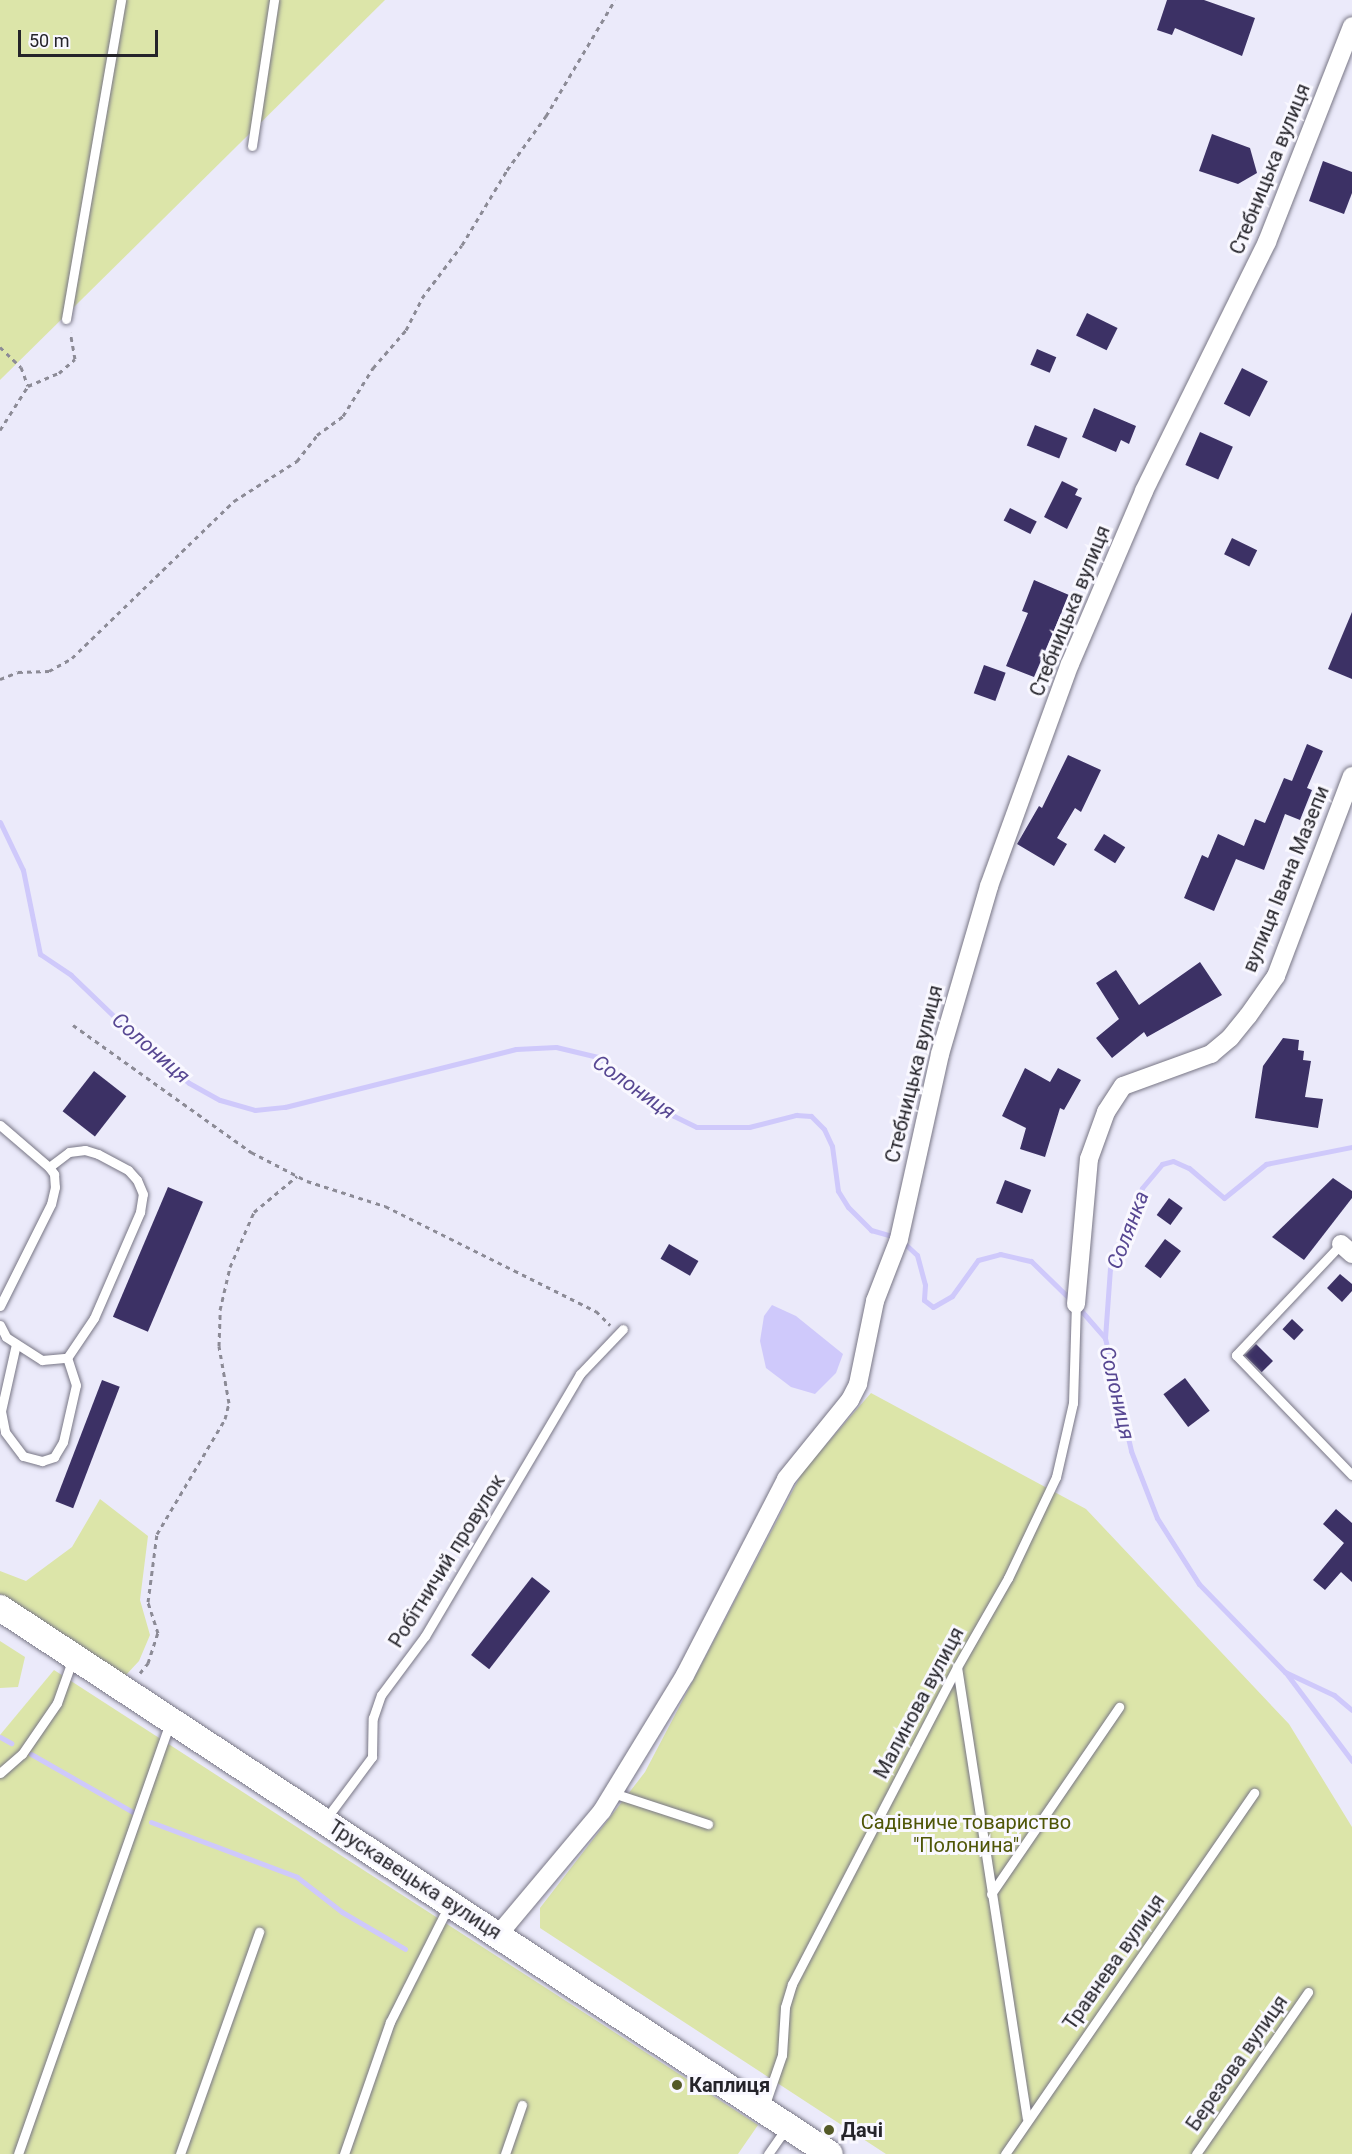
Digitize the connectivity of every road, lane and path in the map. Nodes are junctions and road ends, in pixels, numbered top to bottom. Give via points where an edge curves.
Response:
1 (121, 0) edge
2 (274, 0) edge
3 (615, 0) edge
4 (1352, 26) edge
5 (252, 146) dead end
6 (66, 319) joint
7 (0, 347) edge
8 (28, 386) junction
9 (0, 430) edge
10 (0, 679) edge
11 (1352, 776) edge
12 (73, 1025) dead end
13 (0, 1125) edge
14 (49, 1167) junction
15 (297, 1176) junction
16 (1346, 1249) edge
17 (1076, 1304) joint
18 (0, 1305) edge
19 (0, 1325) edge
20 (618, 1332) joint
21 (16, 1344) junction
22 (67, 1358) junction
23 (1352, 1475) edge
24 (0, 1608) edge
25 (74, 1656) junction
26 (957, 1667) junction
27 (127, 1690) junction
28 (1119, 1707) dead end
29 (171, 1719) junction
30 (0, 1773) edge
31 (613, 1792) junction
32 (1254, 1793) dead end
33 (325, 1821) junction
34 (708, 1824) dead end
35 (991, 1894) junction
36 (449, 1905) junction
37 (259, 1932) dead end
38 (498, 1935) junction
39 (1308, 1992) dead end
40 (522, 2104) dead end
41 (763, 2109) junction
42 (1027, 2118) junction
43 (787, 2127) junction
44 (18, 2154) edge
45 (180, 2154) edge
46 (344, 2154) edge
47 (505, 2154) edge
48 (768, 2154) edge
49 (830, 2154) edge
50 (1005, 2154) edge
51 (1196, 2154) edge

1 - 6 lane
2 - 5 lane
3 - 10 path via 462,245 422,298 406,330 373,368 344,416 317,435 297,461 234,501 72,658 49,671 18,672
4 - 31 street, Стебницька вулиця via 1267,242 1144,491 1070,664 989,886 940,1054 899,1239 877,1295 858,1384 850,1400 786,1479 685,1675
6 - 8 path via 75,359 59,373
7 - 8 path via 21,367
8 - 9 path
11 - 17 street, вулиця Івана Мазепи via 1276,976 1248,1016 1211,1054 1123,1086 1106,1112 1089,1159
12 - 15 path via 251,1152
13 - 14 lane
14 - 18 lane via 55,1187 51,1204
14 - 22 lane via 69,1152 85,1150 128,1170 143,1194 140,1212 94,1318
15 - 20 path via 385,1206 596,1311
15 - 27 path via 254,1212 230,1267 220,1310 219,1337 227,1411 157,1534 148,1602 158,1633 148,1663
16 - 23 lane via 1236,1355
17 - 26 lane, Малинова вулиця via 1073,1403 1056,1477 1008,1578
19 - 21 lane
20 - 33 lane, Робітничий провулок via 580,1374 425,1636 381,1695 373,1718 372,1757
21 - 22 lane via 42,1360
21 - 22 lane via 1,1410 5,1432 23,1456 42,1461 54,1457 63,1442 76,1384
24 - 25 street, Трускавецька вулиця
25 - 27 street, Трускавецька вулиця
25 - 30 lane via 57,1703 22,1754
26 - 35 lane
26 - 41 lane, Малинова вулиця via 792,1984 785,2007 782,2055
27 - 29 street, Трускавецька вулиця
28 - 35 lane
29 - 33 street, Трускавецька вулиця
29 - 44 lane
31 - 34 lane
31 - 38 street, Стебницька вулиця
32 - 42 lane, Травнева вулиця
33 - 36 street, Трускавецька вулиця
35 - 42 lane
36 - 38 street, Трускавецька вулиця
36 - 46 lane via 390,2022
37 - 45 lane
38 - 41 street, Трускавецька вулиця
39 - 51 lane, Березова вулиця
40 - 47 lane
41 - 43 street, Трускавецька вулиця
42 - 50 lane, Травнева вулиця
43 - 48 lane
43 - 49 street, Трускавецька вулиця

